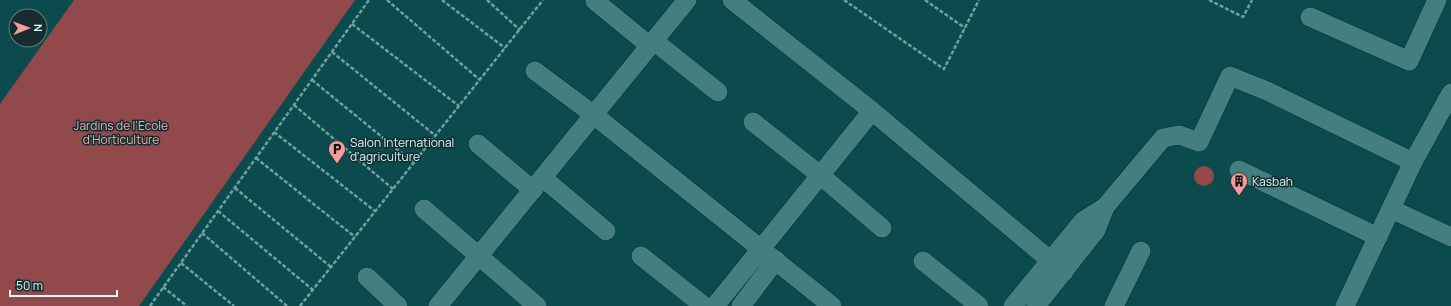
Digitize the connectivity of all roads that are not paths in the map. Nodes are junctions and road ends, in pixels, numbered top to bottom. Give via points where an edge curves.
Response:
1 (687, 0) edge
2 (732, 0) edge
3 (1437, 0) edge
4 (595, 1) dead end
5 (1310, 18) dead end
6 (652, 43) junction
7 (535, 71) dead end
8 (718, 92) dead end
9 (1451, 93) edge
10 (872, 111) junction
11 (594, 115) junction
12 (753, 122) dead end
13 (478, 144) dead end
14 (1413, 162) junction
15 (1239, 170) dead end
16 (820, 175) junction
17 (538, 184) junction
18 (424, 209) dead end
19 (1391, 209) junction
20 (882, 228) dead end
21 (606, 231) dead end
22 (1378, 237) junction
23 (1451, 238) edge
24 (760, 249) junction
25 (1141, 250) dead end
26 (478, 256) junction
27 (641, 256) dead end
28 (776, 260) junction
29 (923, 262) dead end
30 (1057, 266) junction
31 (367, 277) dead end
32 (398, 306) edge
33 (438, 306) edge
34 (538, 306) edge
35 (704, 306) edge
36 (715, 306) edge
37 (741, 306) edge
38 (832, 306) edge
39 (979, 306) edge
40 (1013, 306) edge
41 (1036, 306) edge
42 (1114, 306) edge
43 (1345, 306) edge

1 - 6 street
2 - 10 street
3 - 5 street via 1409,61
4 - 6 street
6 - 8 street
6 - 11 street
7 - 11 street
9 - 14 street
10 - 16 street
10 - 30 street
11 - 17 street
11 - 24 street
12 - 16 street
13 - 17 street
14 - 19 street
14 - 30 street via 1267,91 1230,76 1199,142 1179,135 1163,138 1105,208 1096,230
15 - 22 street
16 - 20 street
16 - 24 street
17 - 21 street
17 - 26 street
18 - 26 street
19 - 22 street
19 - 23 street
22 - 43 street
24 - 28 street
24 - 36 street
25 - 42 street
26 - 33 street
26 - 34 street
27 - 35 street
28 - 37 street
28 - 38 street
29 - 39 street
30 - 40 street
30 - 41 street
31 - 32 street

